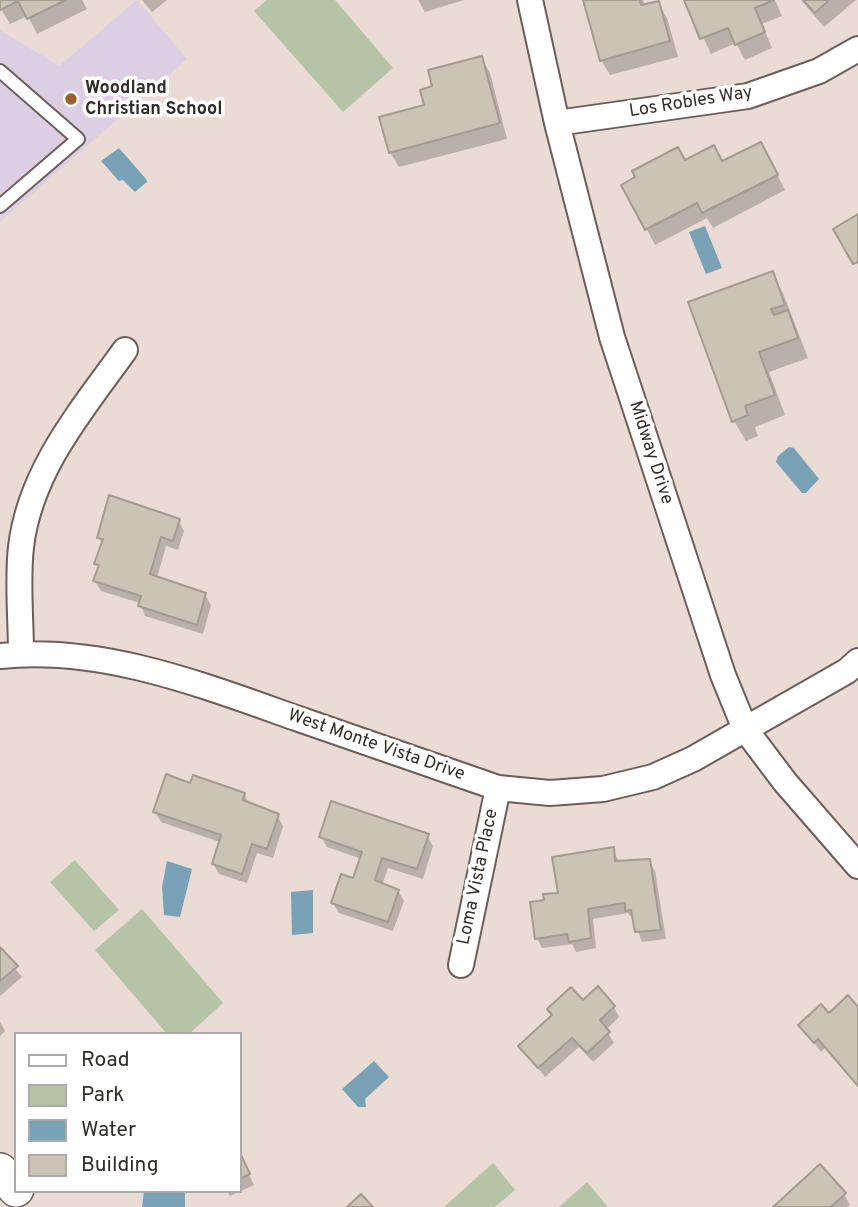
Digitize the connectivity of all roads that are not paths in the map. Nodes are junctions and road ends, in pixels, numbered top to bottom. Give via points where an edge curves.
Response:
1 (530, 0) edge
2 (858, 49) edge
3 (0, 71) edge
4 (557, 123) junction
5 (0, 206) edge
6 (125, 350) dead end
7 (10, 655) edge
8 (858, 661) edge
9 (745, 729) junction
10 (498, 788) junction
11 (858, 866) edge
12 (461, 965) dead end
13 (0, 1171) edge
14 (14, 1187) edge
15 (20, 1193) edge
16 (32, 1207) edge

1 - 4 street, Midway Drive
2 - 4 street, Los Robles Way via 819,72 748,96
3 - 5 lane via 78,139
4 - 9 street, Midway Drive via 612,337
6 - 7 street via 58,442 32,501 21,547
7 - 10 street, West Monte Vista Drive via 95,660 181,677
8 - 9 street, West Monte Vista Drive
9 - 10 street, West Monte Vista Drive via 653,777 603,789 550,793
9 - 11 street, Midway Drive
10 - 12 street, Loma Vista Place
13 - 14 street
15 - 16 street

